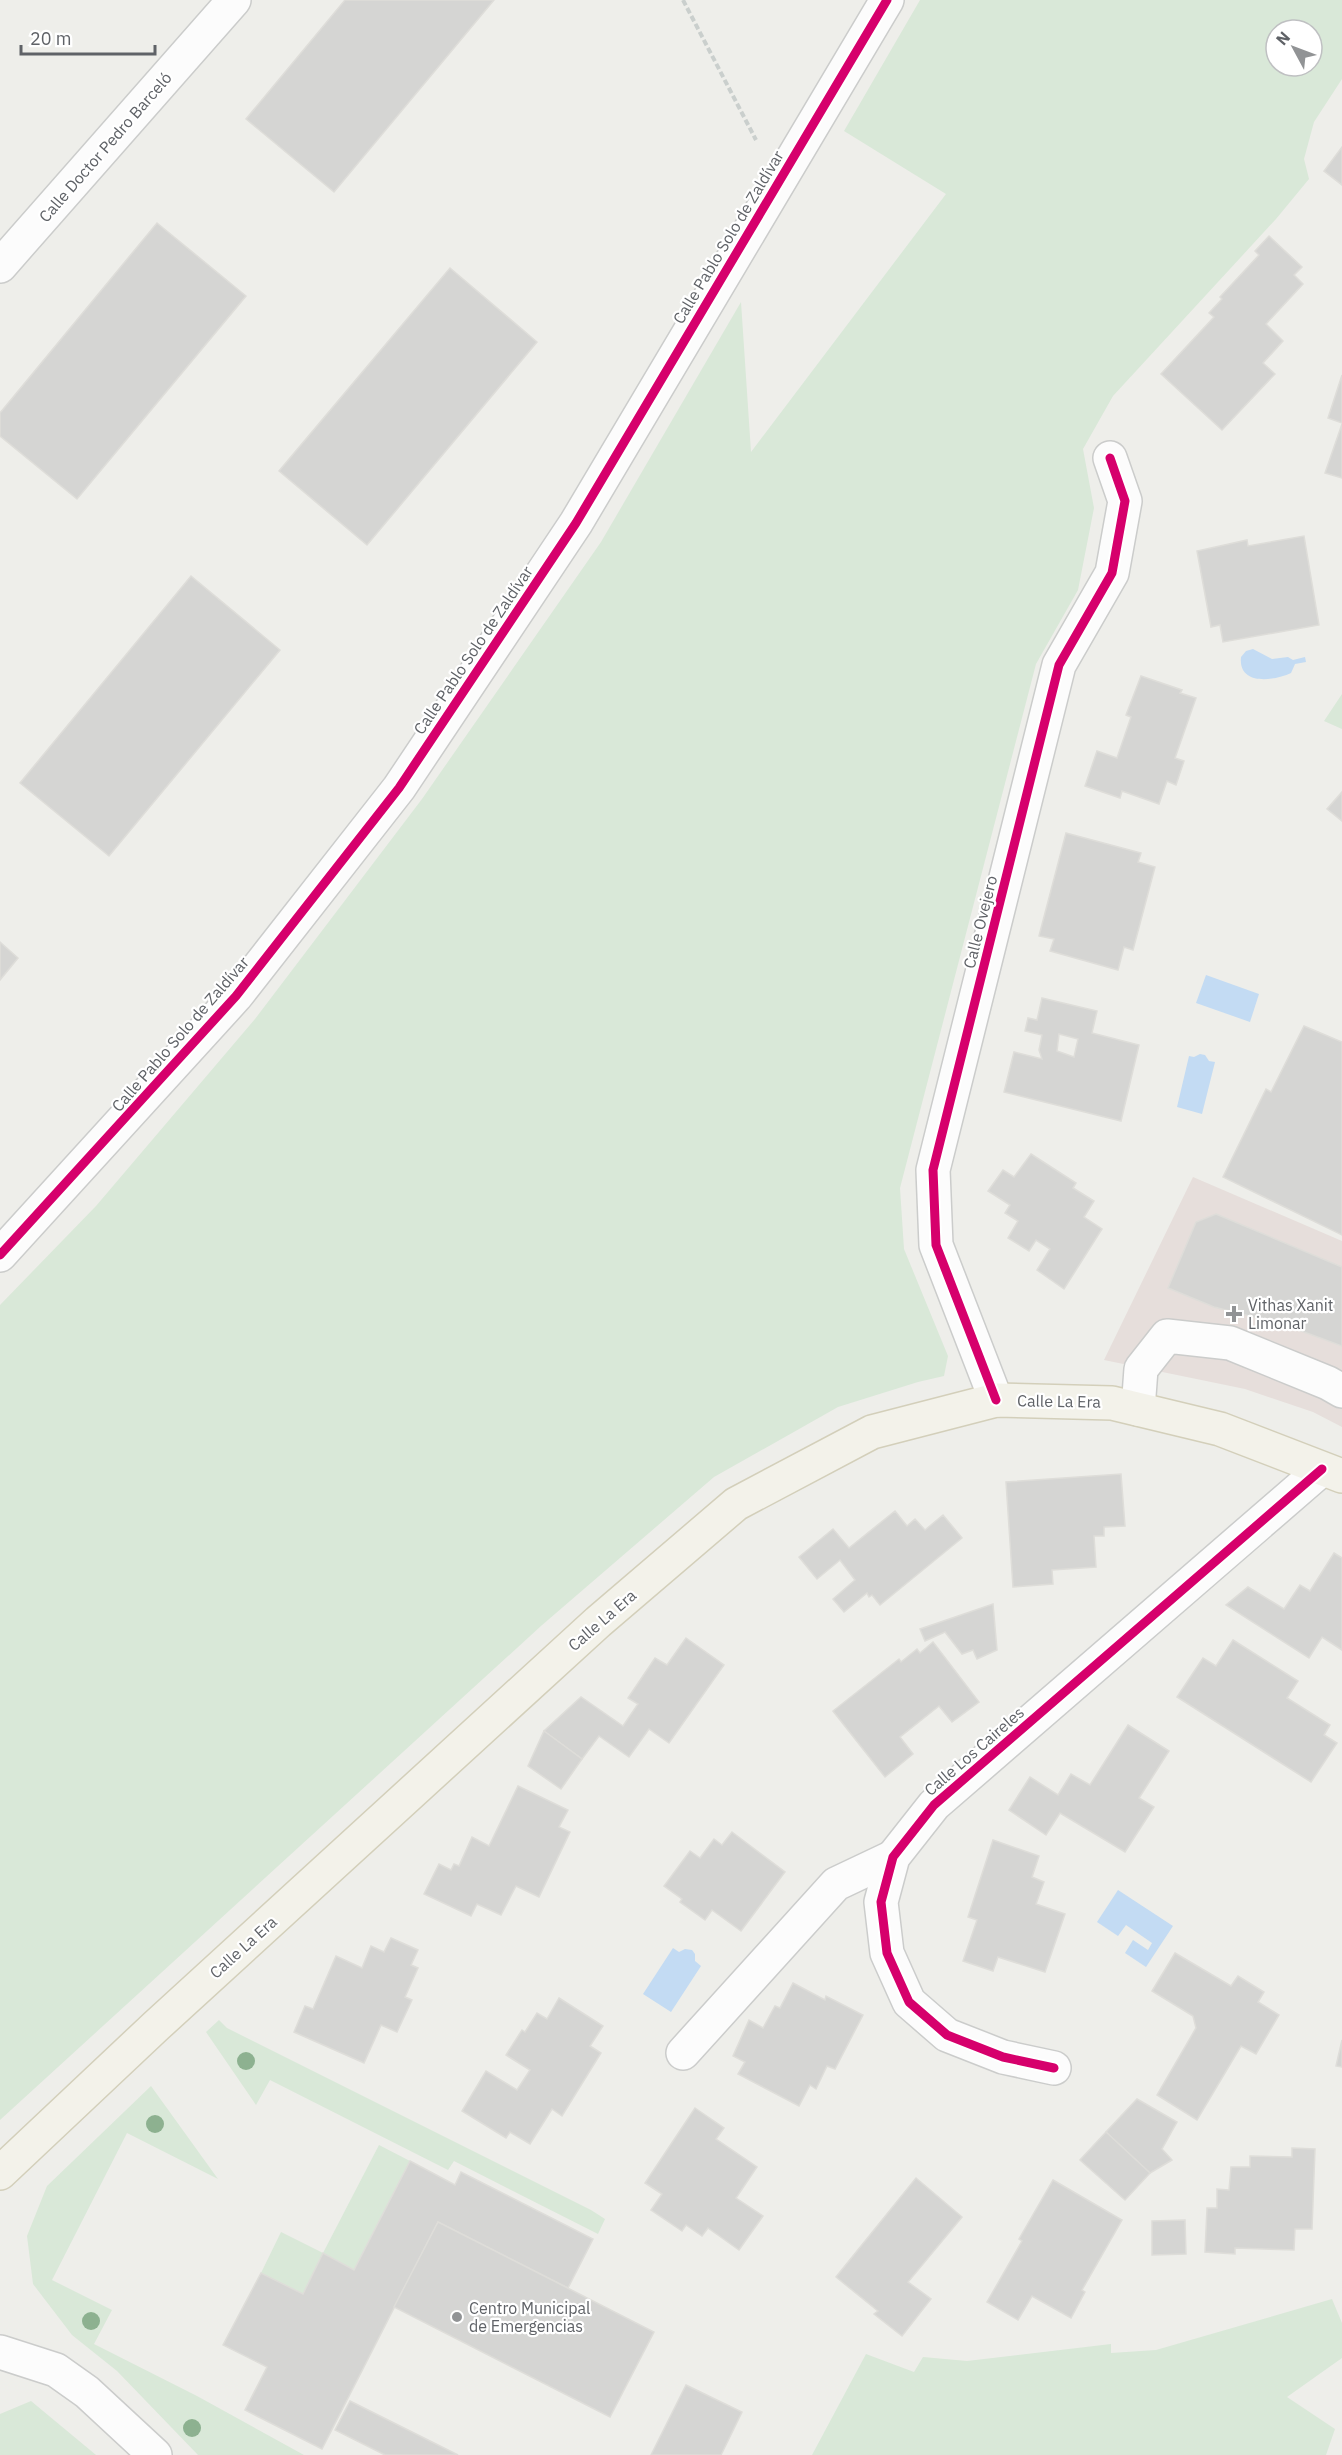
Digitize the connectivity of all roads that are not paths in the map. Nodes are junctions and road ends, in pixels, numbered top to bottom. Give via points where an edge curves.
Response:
1 (234, 0) edge
2 (887, 0) edge
3 (0, 266) edge
4 (1110, 458) dead end
5 (0, 1255) edge
6 (1342, 1391) edge
7 (996, 1400) junction
8 (1138, 1409) junction
9 (1332, 1472) edge
10 (893, 1857) junction
11 (683, 2053) dead end
12 (1054, 2068) dead end
13 (0, 2173) edge
14 (0, 2352) edge
15 (155, 2455) edge

1 - 3 street, Calle Doctor Pedro Barceló
2 - 5 street, Calle Pablo Solo de Zaldívar via 576,523 399,788 236,996
4 - 7 street, Calle Ovejero via 1125,501 1112,573 1059,665 933,1170 936,1245
6 - 8 street via 1230,1343 1167,1336 1142,1370
7 - 8 main road, Calle La Era via 1112,1403
7 - 13 main road, Calle La Era via 872,1432 736,1504 598,1622
8 - 9 main road, Calle La Era via 1220,1429
9 - 10 street, Calle Los Caireles via 934,1805
10 - 11 street, Calle Los Caireles via 837,1884
10 - 12 street, Calle Los Caireles via 881,1902 887,1953 909,2002 947,2035 1003,2057
14 - 15 street via 56,2370 87,2392

